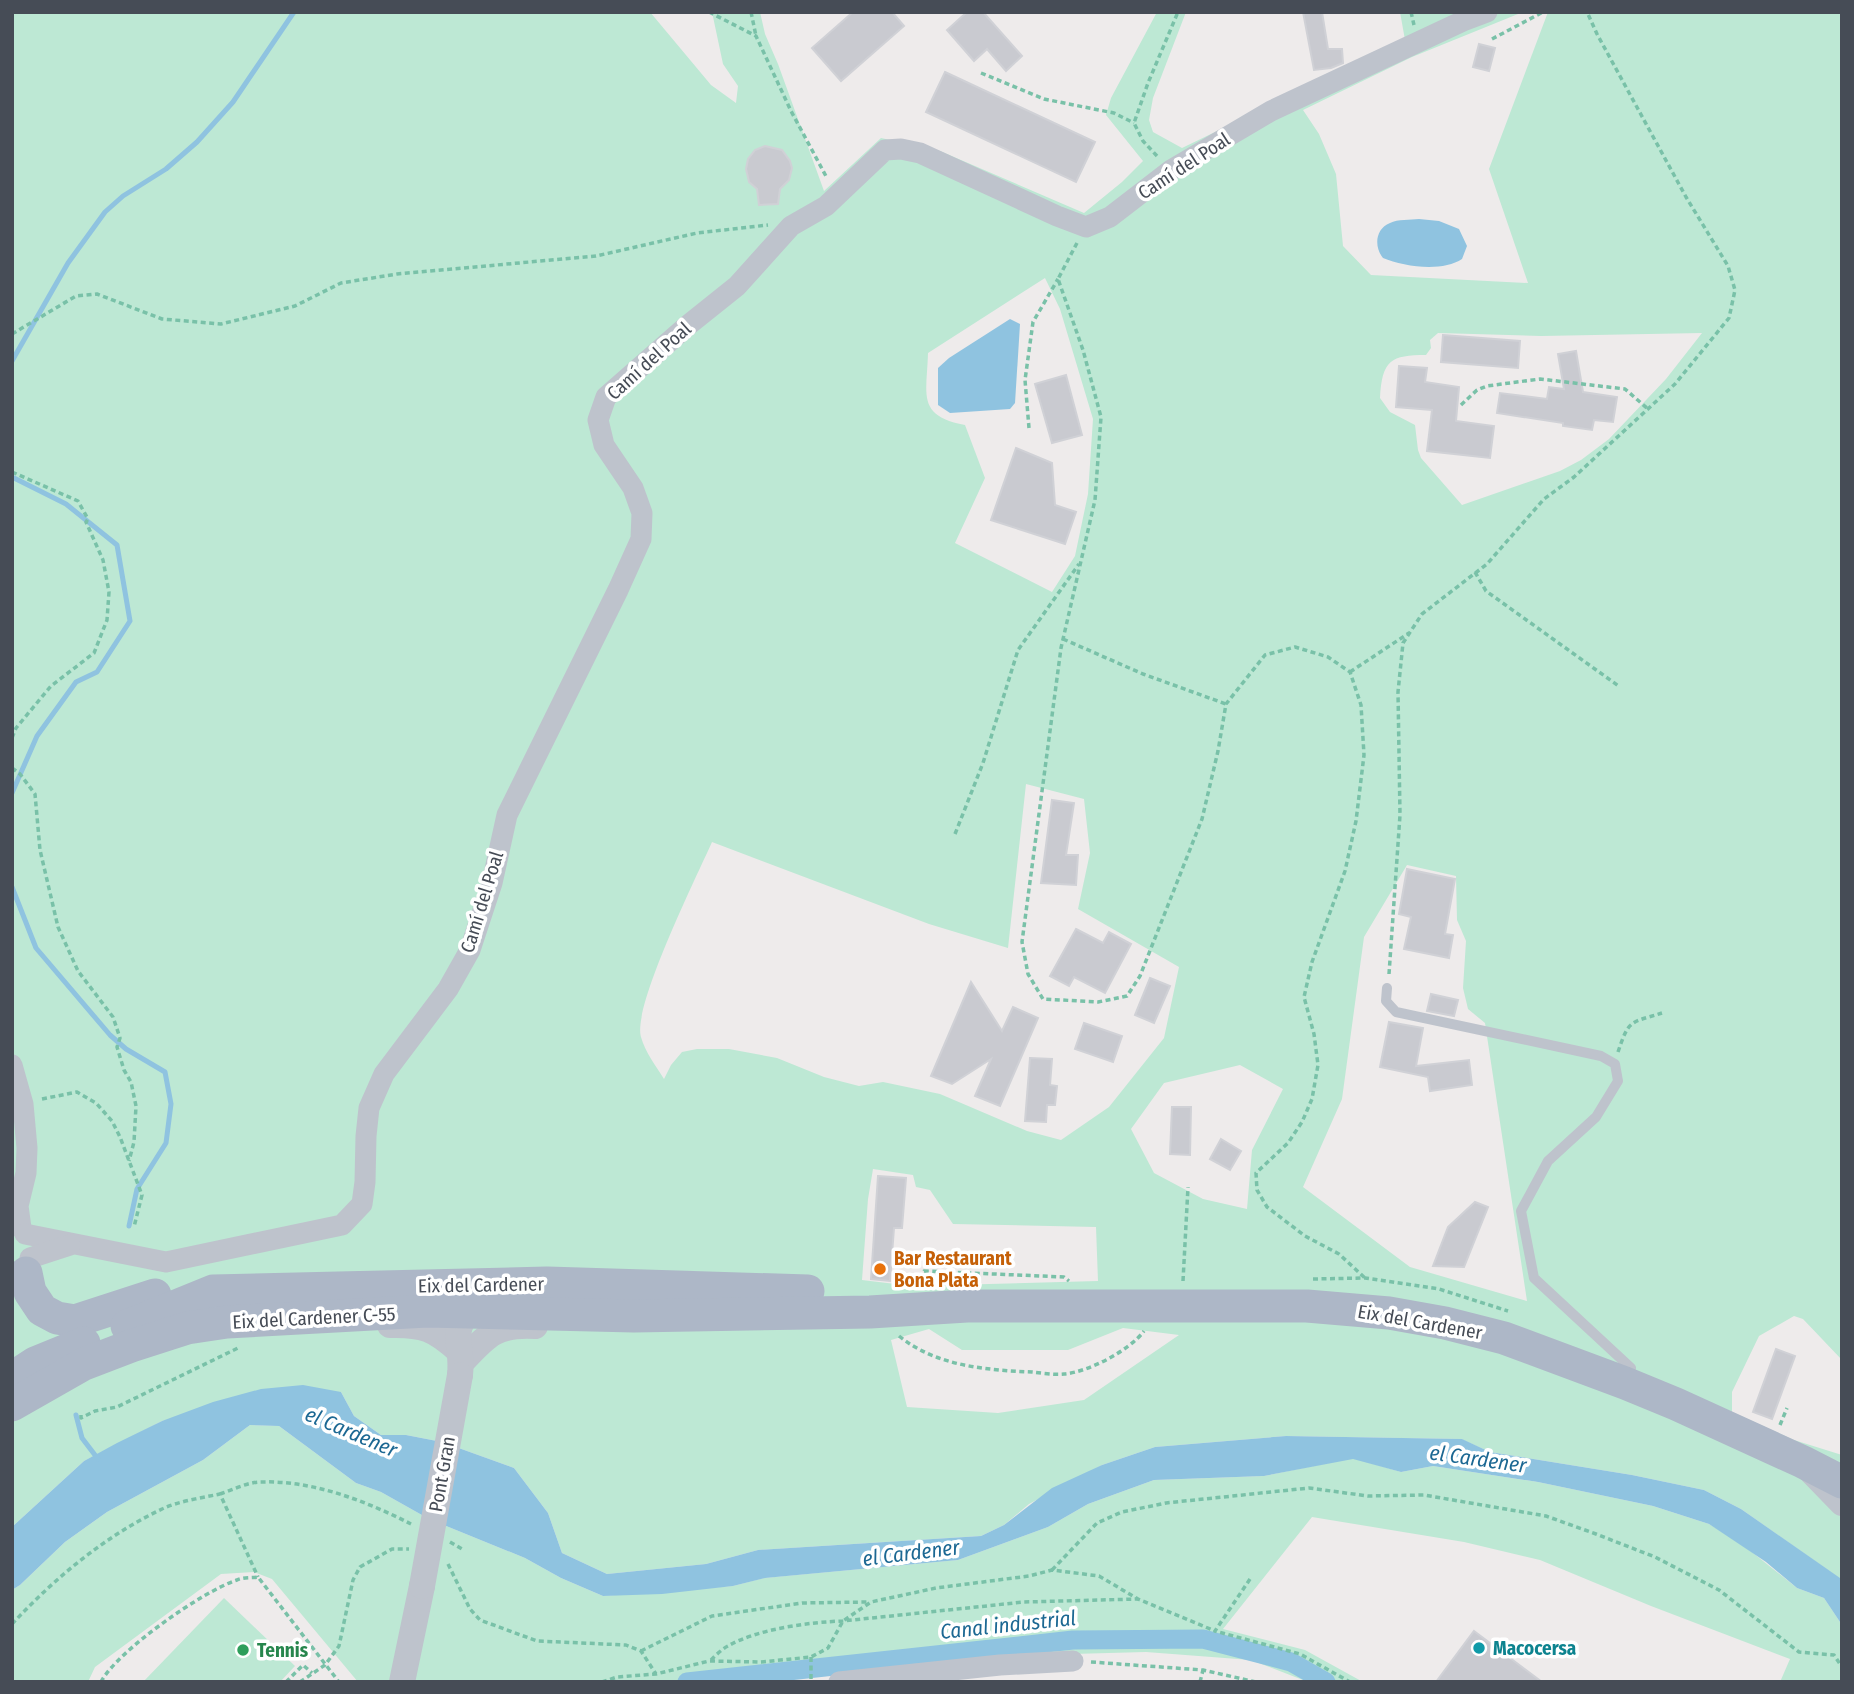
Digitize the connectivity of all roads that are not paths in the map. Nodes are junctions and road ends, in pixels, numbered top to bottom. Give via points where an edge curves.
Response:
1 (1487, 12) edge
2 (1387, 988) road end
3 (12, 1065) edge
4 (27, 1148) junction
5 (12, 1183) edge
6 (19, 1228) edge
7 (75, 1243) junction
8 (23, 1273) edge
9 (732, 1289) junction
10 (287, 1290) junction
11 (213, 1291) junction
12 (967, 1306) junction
13 (466, 1314) junction
14 (634, 1316) junction
15 (326, 1317) junction
16 (463, 1360) junction
17 (12, 1378) edge
18 (1625, 1382) junction
19 (12, 1405) edge
20 (1803, 1462) junction
21 (1842, 1469) edge
22 (1842, 1482) edge
23 (1842, 1503) edge
24 (1073, 1661) road end
25 (1000, 1673) edge
26 (402, 1682) edge
27 (839, 1682) edge

1 - 7 street, Camí del Poal via 1271,111 1171,170 1110,217 1086,227 920,153 901,149 885,150 825,206 791,226 737,286 606,397 598,420 601,433 633,488 642,513 641,539 508,814 470,950 448,989 384,1074 369,1108 362,1204 342,1225 166,1262
2 - 18 lane via 1386,1001 1396,1012 1601,1056 1615,1064 1618,1081 1596,1117 1548,1161 1521,1210 1534,1278 1631,1368
3 - 4 street via 23,1104
4 - 5 street
4 - 6 street
6 - 7 street, Camí del Poal
6 - 8 street via 30,1246
7 - 8 street
8 - 11 main road via 42,1310 75,1321 144,1297 187,1289
9 - 10 main road, Eix del Cardener via 547,1283
9 - 12 main road, Eix del Cardener via 848,1292
9 - 13 street via 701,1300 670,1303 540,1298 488,1301
10 - 11 main road, Eix del Cardener
10 - 13 street via 337,1299 426,1298 459,1305
11 - 17 main road, Eix del Cardener via 35,1363
12 - 14 main road, Eix del Cardener
12 - 18 main road, Eix del Cardener via 1307,1306 1389,1313 1504,1338
13 - 14 main road, Eix del Cardener C-55
13 - 15 main road, Eix del Cardener C-55 via 427,1311
13 - 16 street, Pont Gran via 473,1329
14 - 16 street via 585,1327 513,1325 490,1335
15 - 16 street via 430,1328
15 - 19 main road, Eix del Cardener C-55 via 227,1322 163,1334 84,1364
16 - 26 street, Pont Gran, bridge
18 - 20 main road, Eix del Cardener
20 - 21 street
20 - 22 main road, Eix del Cardener
20 - 23 street
24 - 25 street
25 - 27 street

